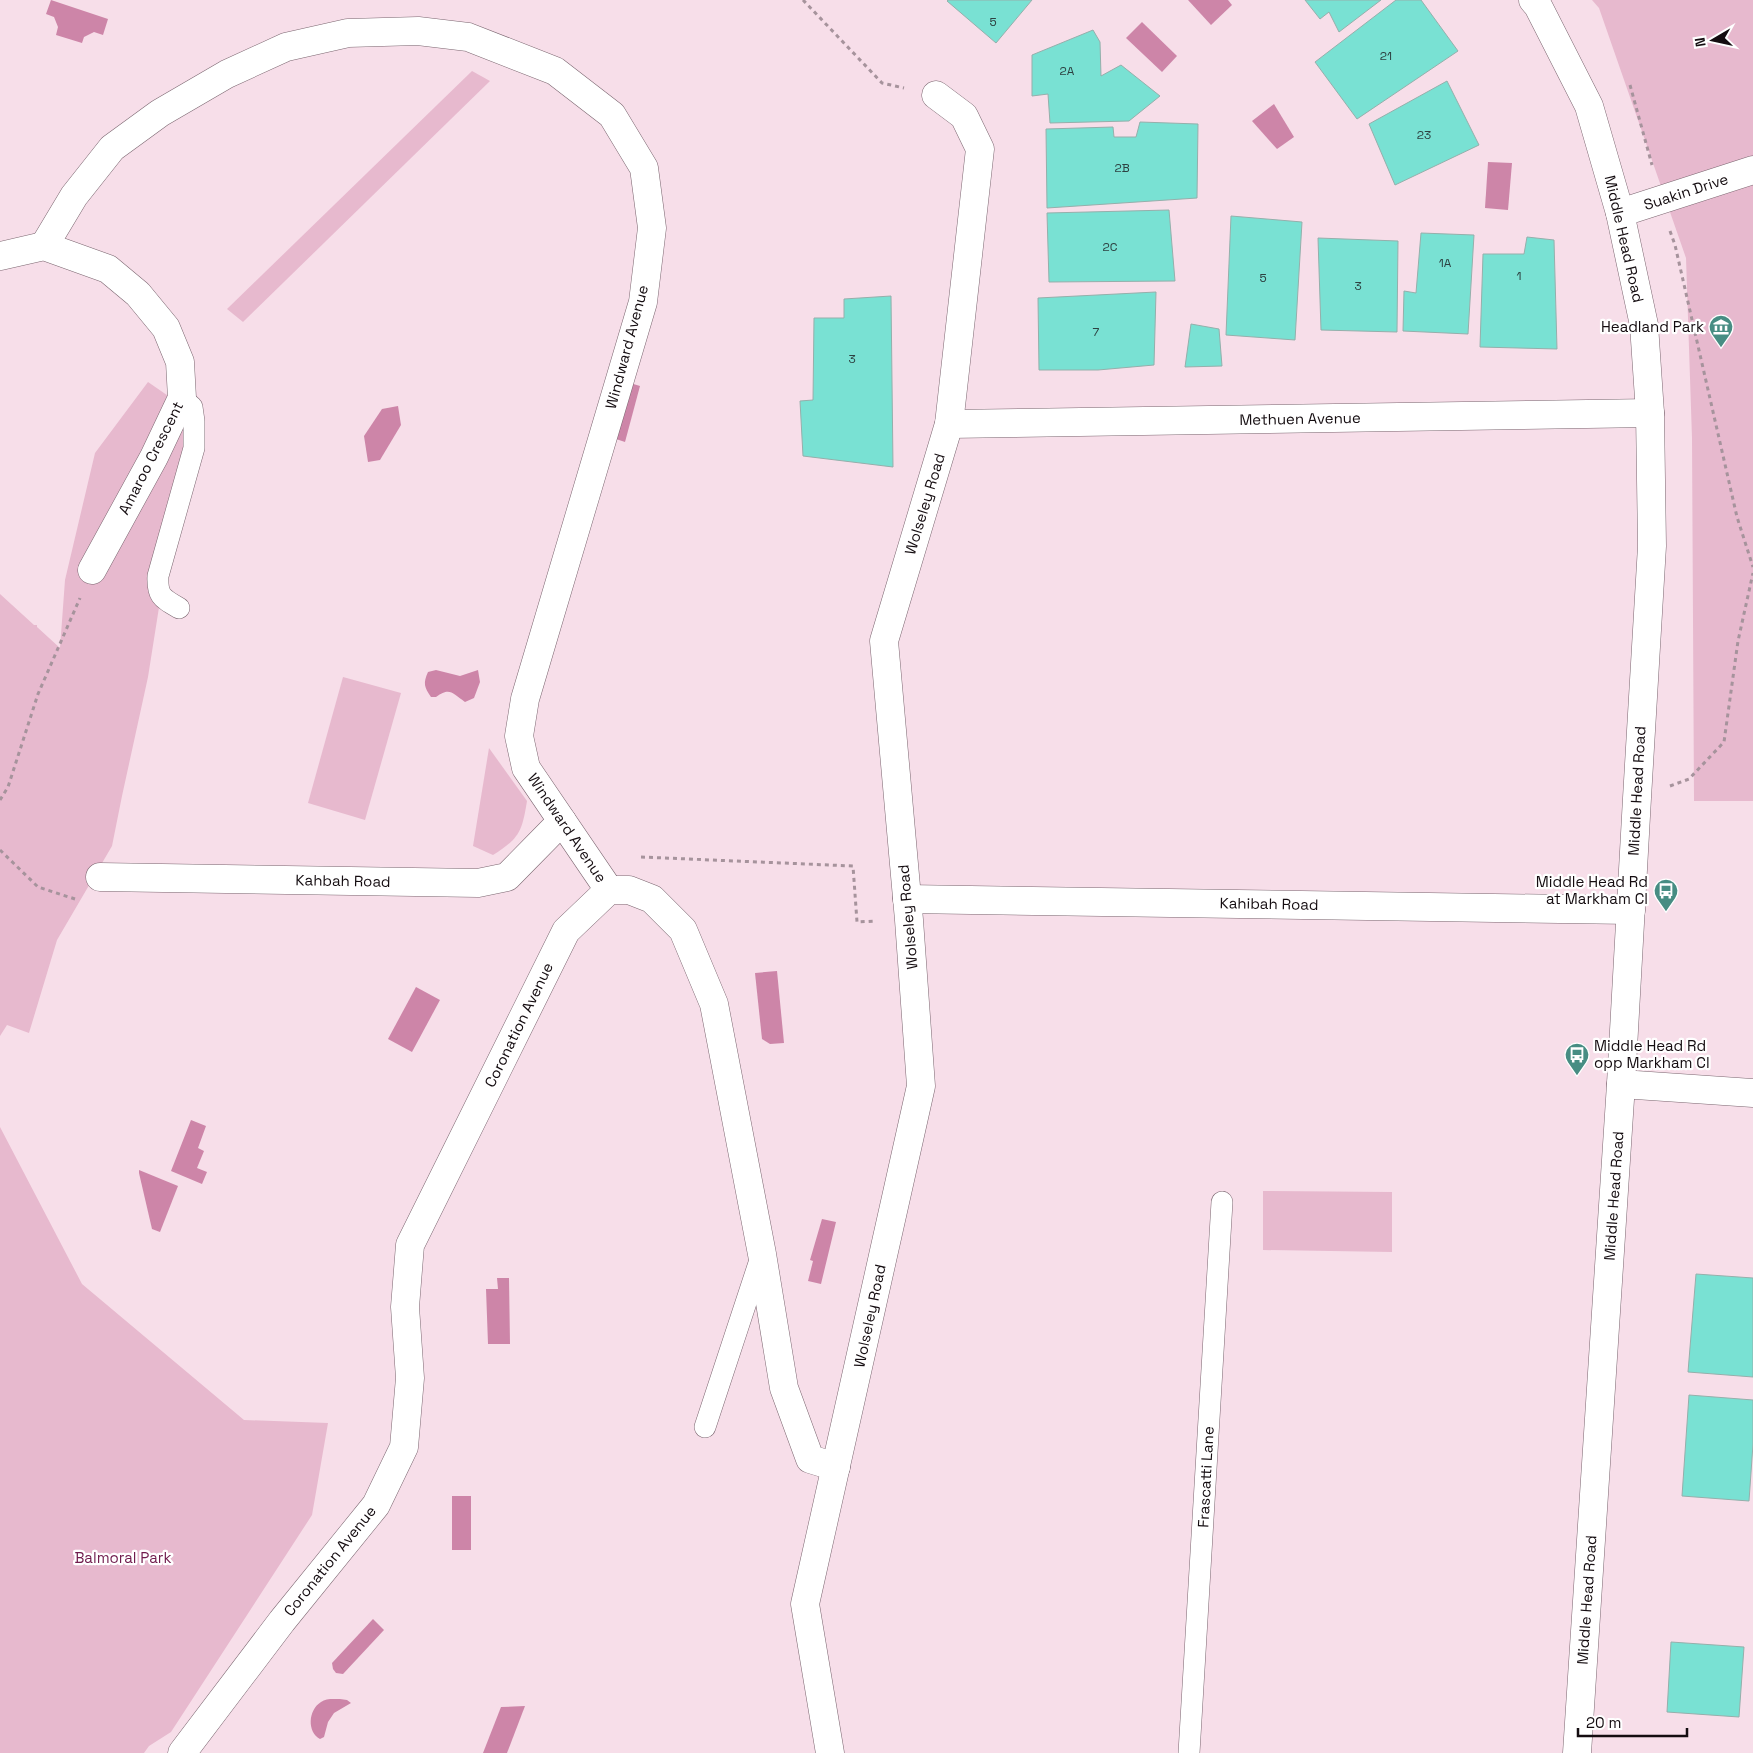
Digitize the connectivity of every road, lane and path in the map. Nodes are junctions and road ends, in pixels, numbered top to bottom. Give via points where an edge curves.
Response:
1 (804, 0) edge
2 (1532, 0) edge
3 (1630, 85) dead end
4 (936, 95) joint
5 (1652, 165) dead end
6 (1753, 170) edge
7 (1620, 213) junction
8 (1670, 230) dead end
9 (44, 246) junction
10 (0, 256) edge
11 (182, 398) junction
12 (1650, 413) junction
13 (949, 424) junction
14 (1753, 567) edge
15 (92, 570) joint
16 (1753, 573) edge
17 (178, 608) dead end
18 (1637, 798) junction
19 (0, 800) edge
20 (562, 821) junction
21 (635, 857) dead end
22 (100, 878) dead end
23 (609, 890) junction
24 (908, 909) junction
25 (1630, 910) junction
26 (1622, 1084) junction
27 (1753, 1093) edge
28 (1222, 1202) dead end
29 (762, 1254) junction
30 (704, 1426) dead end
31 (836, 1467) junction
32 (182, 1753) edge
33 (830, 1753) edge
34 (1189, 1753) edge
35 (1577, 1753) edge

1 - 4 path via 882,84
2 - 7 street, Middle Head Road via 1589,106
3 - 5 path
4 - 13 street, Wolseley Road via 964,116 980,149
6 - 7 street, Suakin Drive
7 - 12 street, Middle Head Road via 1644,325
8 - 14 path via 1737,517
9 - 10 street
9 - 11 street, Amaroo Crescent via 108,269 138,294 166,328 180,362
9 - 20 street, Windward Avenue via 74,196 112,148 160,113 227,74 286,47 348,33 418,31 468,37 555,71 612,115 644,168 652,228 642,302 525,699 519,736 526,768
11 - 15 street, Amaroo Crescent via 154,457
11 - 17 lane via 192,407 194,448 158,576 157,590
12 - 13 street, Methuen Avenue
12 - 18 street, Middle Head Road via 1652,546
13 - 24 street, Wolseley Road via 884,641
15 - 19 path via 38,694 8,786
16 - 18 path via 1738,641 1724,742 1689,779
18 - 25 street, Middle Head Road
20 - 22 street, Kahbah Road via 507,877 478,883
20 - 23 street, Windward Avenue
21 - 24 path via 853,866 857,922
23 - 29 street via 629,890 652,899 683,930 691,948 714,1004
23 - 32 street, Coronation Avenue via 566,931 410,1245 405,1307 410,1378 404,1447 376,1505 282,1621
24 - 25 street, Kahibah Road
24 - 31 street, Wolseley Road via 921,1086
25 - 26 street, Middle Head Road
26 - 27 street
26 - 35 street, Middle Head Road
28 - 34 lane, Frascatti Lane
29 - 30 lane
29 - 31 street via 784,1388 810,1459
31 - 33 street, Wolseley Road via 805,1604

